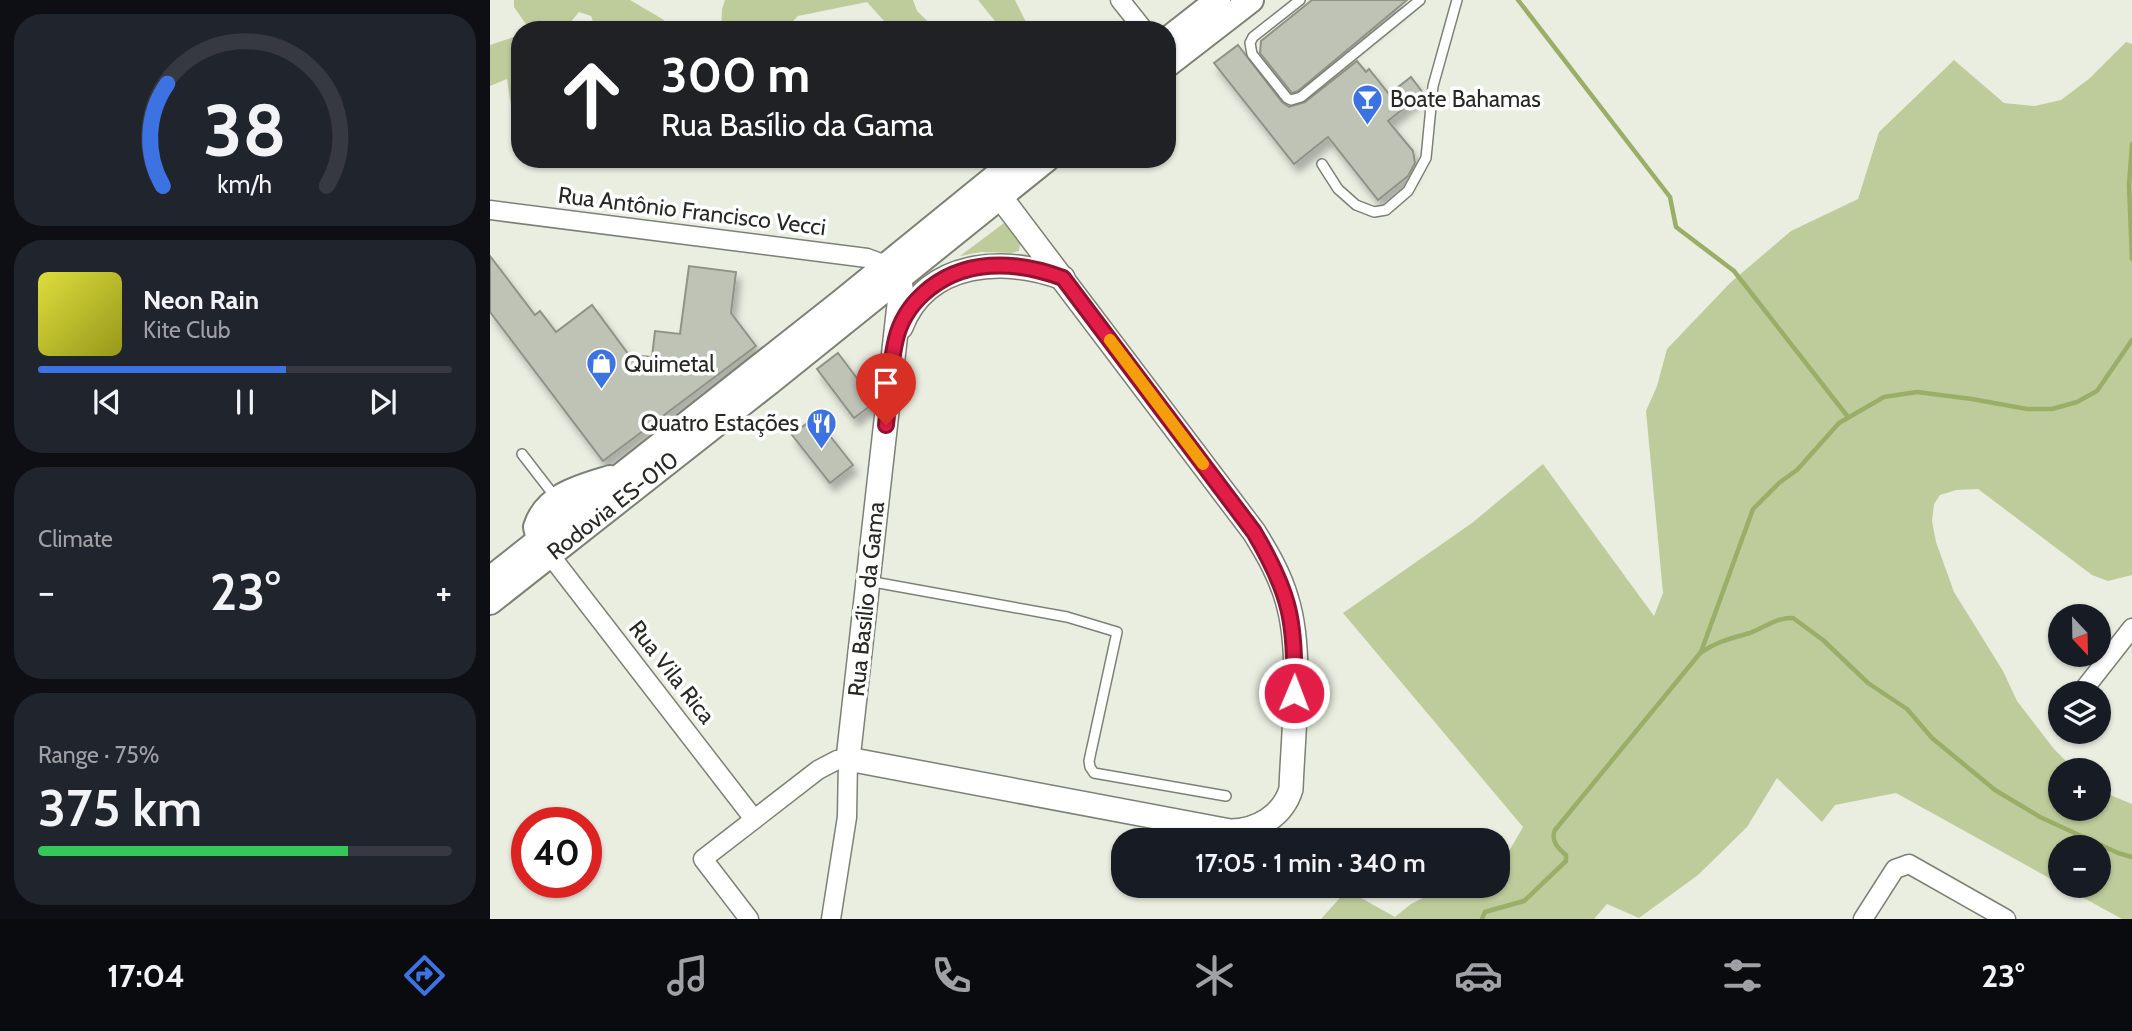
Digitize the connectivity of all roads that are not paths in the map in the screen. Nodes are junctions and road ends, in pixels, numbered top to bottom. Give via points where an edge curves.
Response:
1 (1120, 0) edge
2 (1218, 0) edge
3 (1251, 0) edge
4 (1300, 0) edge
5 (1420, 0) edge
6 (1457, 0) edge
7 (1137, 21) edge
8 (1176, 33) edge
9 (1176, 58) edge
10 (1322, 164) dead end
11 (1010, 168) edge
12 (1031, 168) edge
13 (994, 189) junction
14 (490, 210) edge
15 (892, 272) junction
16 (1063, 278) junction
17 (896, 338) junction
18 (522, 454) dead end
19 (627, 472) junction
20 (558, 499) junction
21 (545, 547) junction
22 (490, 579) edge
23 (868, 581) junction
24 (490, 602) edge
25 (2132, 628) edge
26 (2090, 681) edge
27 (848, 759) junction
28 (1226, 796) dead end
29 (754, 819) junction
30 (750, 919) edge
31 (831, 919) edge
32 (1863, 919) edge
33 (2006, 919) edge

1 - 7 street
2 - 8 main road
3 - 9 main road
4 - 5 lane via 1250,43 1252,54 1291,100 1301,97
6 - 10 lane via 1433,86 1426,158 1408,191 1386,210 1374,212 1356,205 1338,189
11 - 13 main road, Rodovia ES-010
12 - 13 main road, Rodovia ES-010
13 - 15 main road, Rodovia ES-010
13 - 16 street
14 - 15 street, Rua Antônio Francisco Vecci via 867,258
15 - 17 street, Rua Basílio da Gama via 901,287
15 - 19 main road, Rodovia ES-010
15 - 21 main road, Rodovia ES-010
16 - 17 street via 1016,265 962,270 916,300
16 - 27 street via 1254,532 1280,579 1293,622 1295,652 1292,789 1288,799 1265,823 1230,831
17 - 23 street, Rua Basílio da Gama
18 - 20 lane
19 - 20 main road
19 - 21 main road, Rodovia ES-010
20 - 21 main road via 537,522 536,534
21 - 22 main road, Rodovia ES-010
21 - 24 main road, Rodovia ES-010
21 - 29 street, Rua Vila Rica
23 - 27 street, Rua Basílio da Gama
23 - 28 lane via 1067,617 1117,632 1090,768 1094,773
25 - 26 street
27 - 29 street via 818,770
27 - 31 street, Rua Basílio da Gama via 847,817
29 - 30 street via 704,859
32 - 33 street via 1895,869 1909,864

